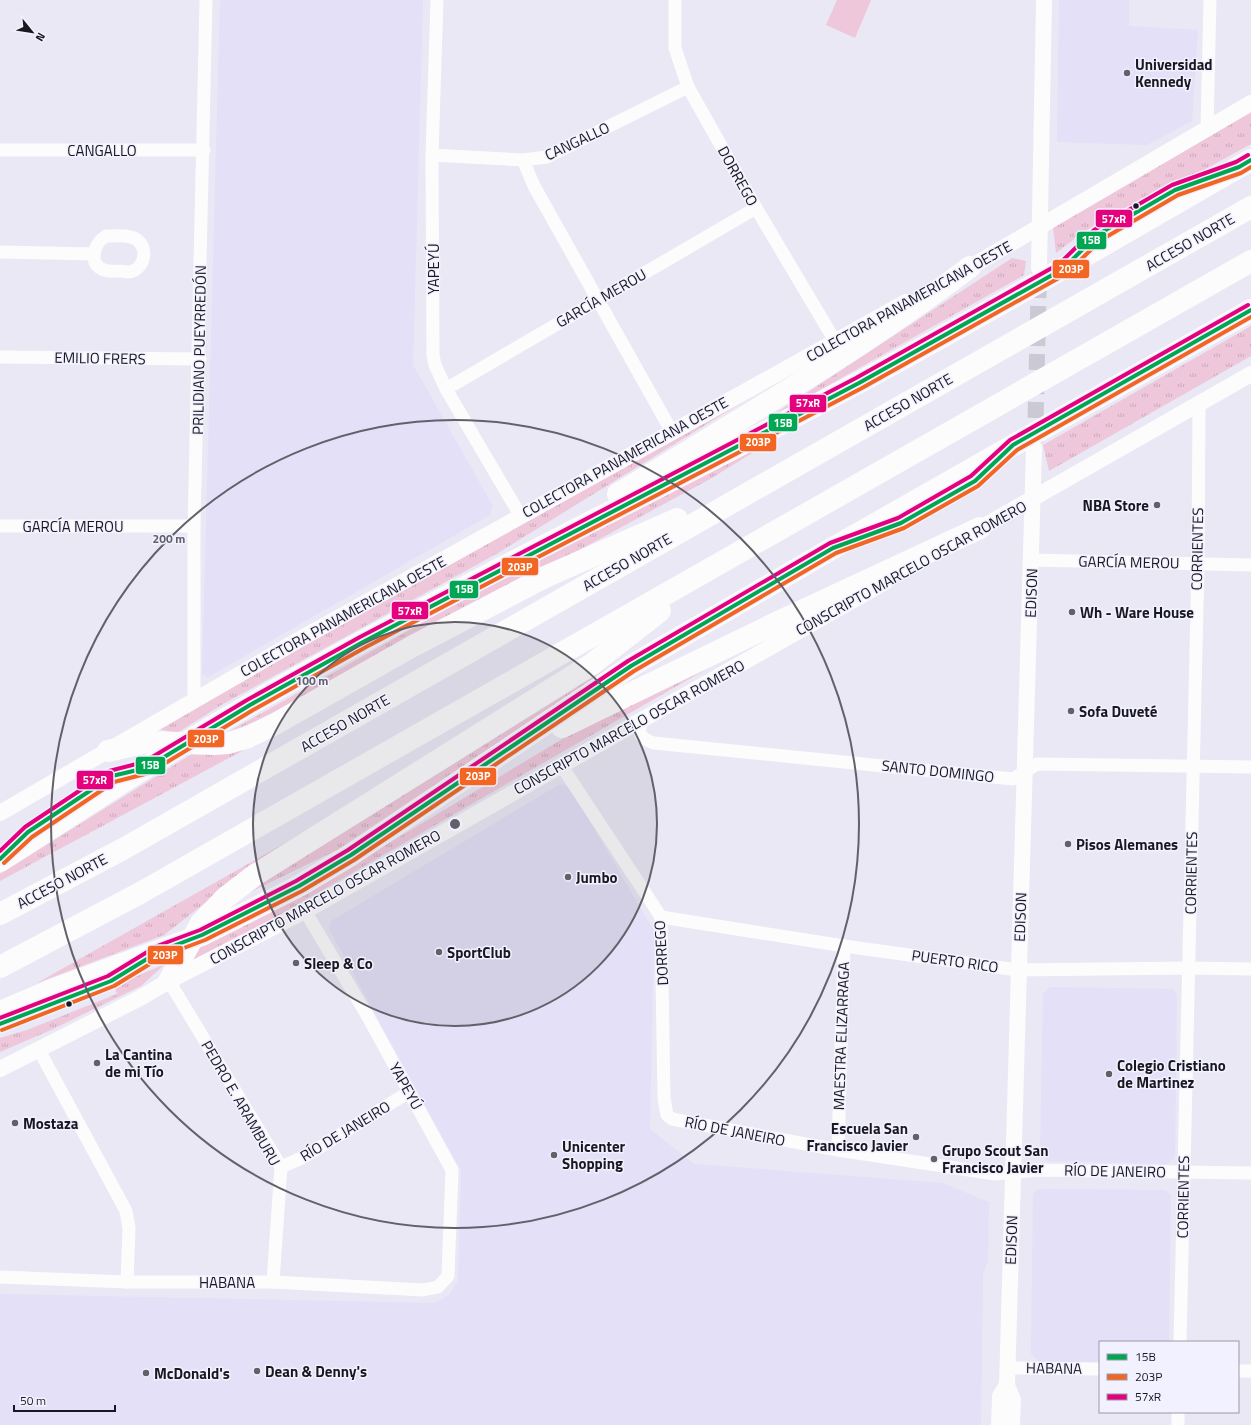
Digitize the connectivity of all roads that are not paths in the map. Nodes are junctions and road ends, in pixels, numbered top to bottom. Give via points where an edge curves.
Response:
1 (206, 0) edge
2 (437, 0) edge
3 (675, 0) edge
4 (1044, 0) edge
5 (1210, 0) edge
6 (688, 87) junction
7 (1251, 103) edge
8 (1207, 129) junction
9 (0, 150) edge
10 (204, 150) junction
11 (432, 155) junction
12 (523, 160) junction
13 (1247, 162) edge
14 (1251, 207) edge
15 (756, 208) junction
16 (1038, 228) junction
17 (0, 252) edge
18 (94, 254) dead end
19 (1251, 260) edge
20 (970, 267) junction
21 (1039, 268) tunnel mouth
22 (599, 300) junction
23 (1251, 310) edge
24 (835, 341) junction
25 (0, 357) edge
26 (200, 359) junction
27 (1251, 374) edge
28 (446, 388) junction
29 (1199, 404) junction
30 (672, 432) junction
31 (1025, 446) junction
32 (783, 473) junction
33 (1033, 500) junction
34 (520, 516) junction
35 (0, 526) edge
36 (194, 526) junction
37 (980, 528) junction
38 (1032, 560) junction
39 (1198, 564) junction
40 (1251, 565) edge
41 (714, 567) junction
42 (461, 590) junction
43 (194, 699) junction
44 (643, 720) junction
45 (108, 751) junction
46 (561, 765) junction
47 (1193, 766) junction
48 (1251, 767) edge
49 (1025, 772) junction
50 (465, 777) junction
51 (0, 813) edge
52 (0, 861) edge
53 (305, 911) junction
54 (0, 914) edge
55 (661, 917) junction
56 (844, 946) junction
57 (0, 967) edge
58 (1188, 968) junction
59 (1251, 969) edge
60 (1018, 970) junction
61 (169, 981) junction
62 (1, 1012) edge
63 (39, 1050) junction
64 (0, 1069) edge
65 (409, 1092) junction
66 (672, 1119) joint
67 (838, 1150) junction
68 (281, 1167) junction
69 (1184, 1172) junction
70 (1014, 1173) junction
71 (1251, 1173) edge
72 (448, 1276) joint
73 (0, 1277) edge
74 (127, 1282) junction
75 (273, 1282) junction
76 (1180, 1341) edge
77 (1007, 1368) junction
78 (1099, 1369) edge
79 (1239, 1371) edge
80 (1251, 1371) edge
81 (1007, 1385) junction
82 (1178, 1413) edge
83 (999, 1425) edge
84 (1012, 1425) edge
85 (1178, 1425) edge

1 - 10 street, PRILIDIANO PUEYRREDÓN
2 - 11 street, YAPEYÚ
3 - 6 street, DORREGO via 675,48
4 - 16 street
5 - 8 street
6 - 12 street, CANGALLO via 547,158
6 - 15 street, DORREGO
7 - 8 street, COLECTORA PANAMERICANA OESTE
8 - 16 street, COLECTORA PANAMERICANA OESTE
9 - 10 street, CANGALLO
10 - 26 street, PRILIDIANO PUEYRREDÓN
11 - 12 street, CANGALLO
11 - 28 street, YAPEYÚ via 433,355 435,366
12 - 22 street via 534,186
13 - 42 highway via 1063,269 845,390
14 - 32 highway, ACCESO NORTE
15 - 22 street, GARCÍA MEROU
15 - 24 street, DORREGO
16 - 20 street, COLECTORA PANAMERICANA OESTE
16 - 21 street
17 - 18 street
19 - 41 highway
20 - 24 street, COLECTORA PANAMERICANA OESTE
20 - 42 highway via 919,306 852,350
22 - 28 street, GARCÍA MEROU
22 - 30 street
23 - 31 highway via 1072,412
24 - 30 street, COLECTORA PANAMERICANA OESTE
25 - 26 street, EMILIO FRERS
26 - 36 street, PRILIDIANO PUEYRREDÓN
27 - 29 street, CONSCRIPTO MARCELO OSCAR ROMERO
28 - 34 street, YAPEYÚ
29 - 33 street, CONSCRIPTO MARCELO OSCAR ROMERO
29 - 39 street, CORRIENTES
30 - 34 street, COLECTORA PANAMERICANA OESTE
31 - 33 street, EDISON
31 - 50 highway via 631,666
32 - 45 highway via 545,577 246,738 215,744 147,742
32 - 54 highway, ACCESO NORTE via 130,845
33 - 37 street, CONSCRIPTO MARCELO OSCAR ROMERO
33 - 38 street, EDISON
34 - 43 street, COLECTORA PANAMERICANA OESTE
35 - 36 street, GARCÍA MEROU
36 - 43 street, PRILIDIANO PUEYRREDÓN
37 - 44 street, CONSCRIPTO MARCELO OSCAR ROMERO
37 - 50 highway via 621,697
38 - 39 street, GARCÍA MEROU
38 - 49 street, EDISON
39 - 40 street, GARCÍA MEROU
39 - 47 street, CORRIENTES
41 - 57 highway via 142,892
41 - 61 highway via 592,664 255,875 225,898 201,922
42 - 52 highway via 250,705
43 - 45 street, COLECTORA PANAMERICANA OESTE
44 - 46 street, CONSCRIPTO MARCELO OSCAR ROMERO
44 - 49 street, SANTO DOMINGO via 638,729 640,734 654,743 1013,779
45 - 51 street, COLECTORA PANAMERICANA OESTE
46 - 53 street, CONSCRIPTO MARCELO OSCAR ROMERO
46 - 55 street, DORREGO
47 - 48 street, SANTO DOMINGO
47 - 49 street, SANTO DOMINGO via 1037,764
47 - 58 street, CORRIENTES
49 - 60 street, EDISON
50 - 62 highway via 351,855 252,911 202,935 54,989
53 - 61 street, CONSCRIPTO MARCELO OSCAR ROMERO
53 - 65 street, YAPEYÚ
55 - 56 street, PUERTO RICO
55 - 66 street, DORREGO via 664,1098 667,1115
56 - 60 street, PUERTO RICO
56 - 67 street, MAESTRA ELIZARRAGA
58 - 59 street, PUERTO RICO
58 - 60 street, PUERTO RICO
58 - 69 street, CORRIENTES
60 - 70 street, EDISON
61 - 63 street, CONSCRIPTO MARCELO OSCAR ROMERO
61 - 68 street, PEDRO E. ARAMBURU
63 - 64 street, CONSCRIPTO MARCELO OSCAR ROMERO
63 - 74 street via 126,1211 129,1228
65 - 68 street, RÍO DE JANEIRO via 304,1157
65 - 72 street, YAPEYÚ via 452,1170
66 - 67 street, RÍO DE JANEIRO
67 - 70 street, RÍO DE JANEIRO via 995,1174
68 - 75 street, PEDRO E. ARAMBURU
69 - 70 street, RÍO DE JANEIRO via 1037,1170
69 - 71 street, RÍO DE JANEIRO
69 - 76 street, CORRIENTES
70 - 77 street, EDISON
72 - 75 street, HABANA via 438,1287 423,1290
73 - 74 street, HABANA
74 - 75 street, HABANA
77 - 78 street, HABANA
77 - 81 street, EDISON
79 - 80 street
81 - 83 street, EDISON via 1000,1396
81 - 84 street, EDISON via 1013,1400
82 - 85 street

